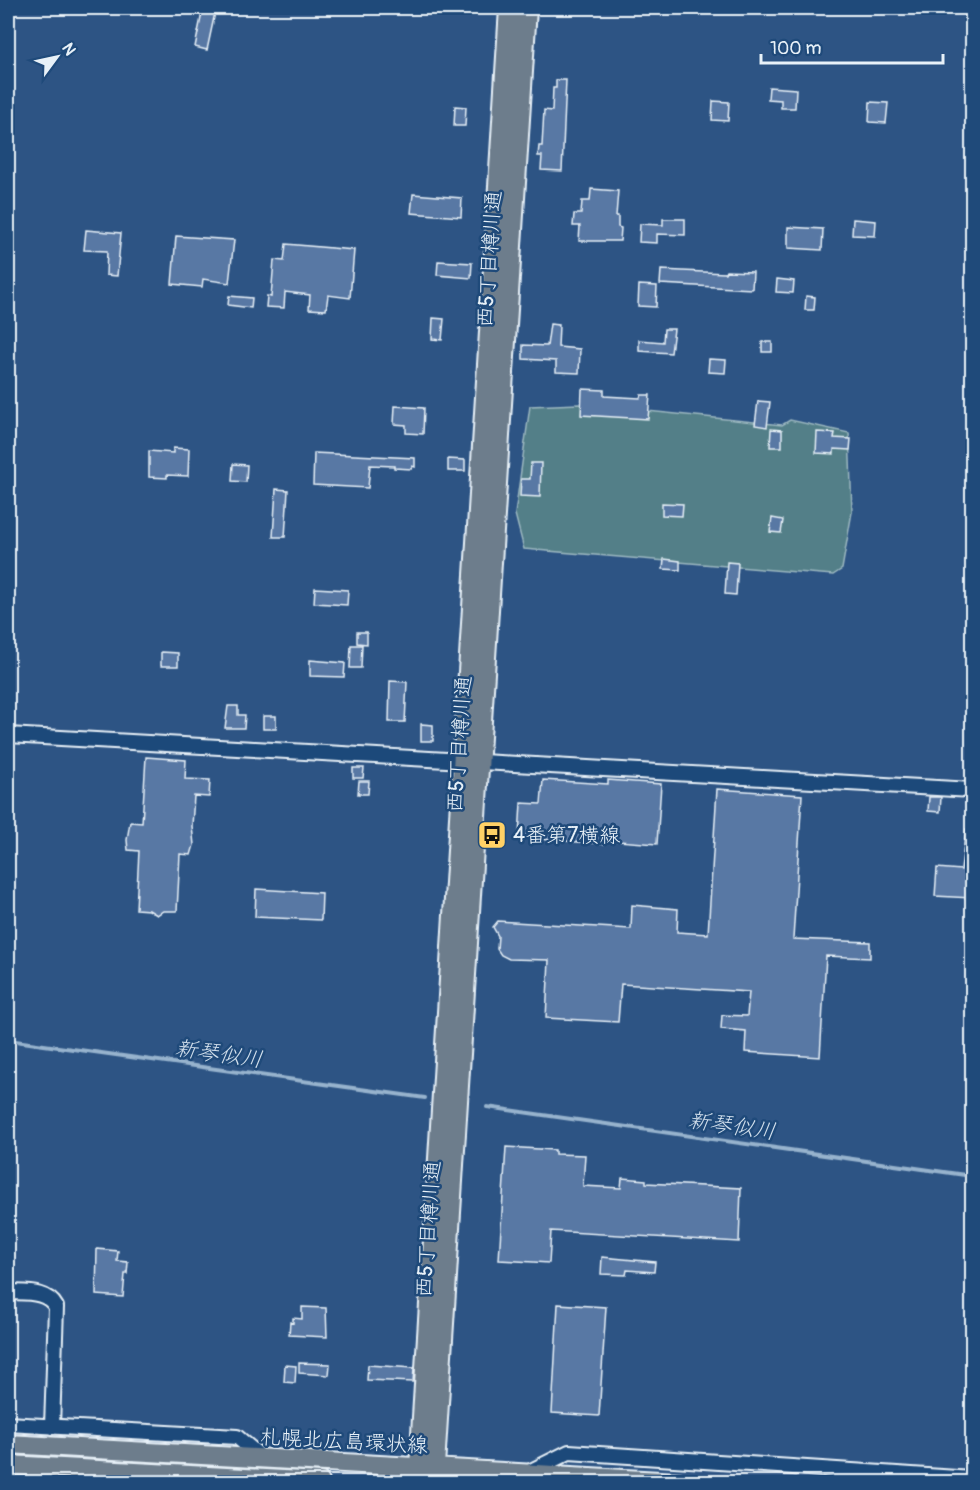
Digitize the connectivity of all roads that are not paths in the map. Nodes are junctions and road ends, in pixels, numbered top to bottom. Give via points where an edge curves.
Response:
1 (509, 8) edge
2 (526, 8) edge
3 (8, 735) edge
4 (472, 761) junction
5 (972, 790) edge
6 (8, 1292) edge
7 (8, 1424) edge
8 (52, 1426) junction
9 (8, 1444) edge
10 (263, 1459) junction
11 (8, 1465) edge
12 (525, 1474) junction
13 (426, 1476) edge
14 (972, 1479) edge
15 (320, 1482) edge
16 (678, 1482) edge

1 - 4 main road, 西5丁目樽川通
2 - 4 main road, 西5丁目樽川通
3 - 4 street
4 - 5 street
4 - 13 main road, 西5丁目樽川通
6 - 8 street via 43,1295 56,1307
7 - 8 street
8 - 10 street via 237,1437
9 - 10 main road, 札幌北広島環状線
10 - 13 main road, 札幌北広島環状線
11 - 15 main road, 札幌北広島環状線
12 - 13 main road, 札幌北広島環状線
12 - 14 street via 569,1452
12 - 16 main road, 札幌北広島環状線

